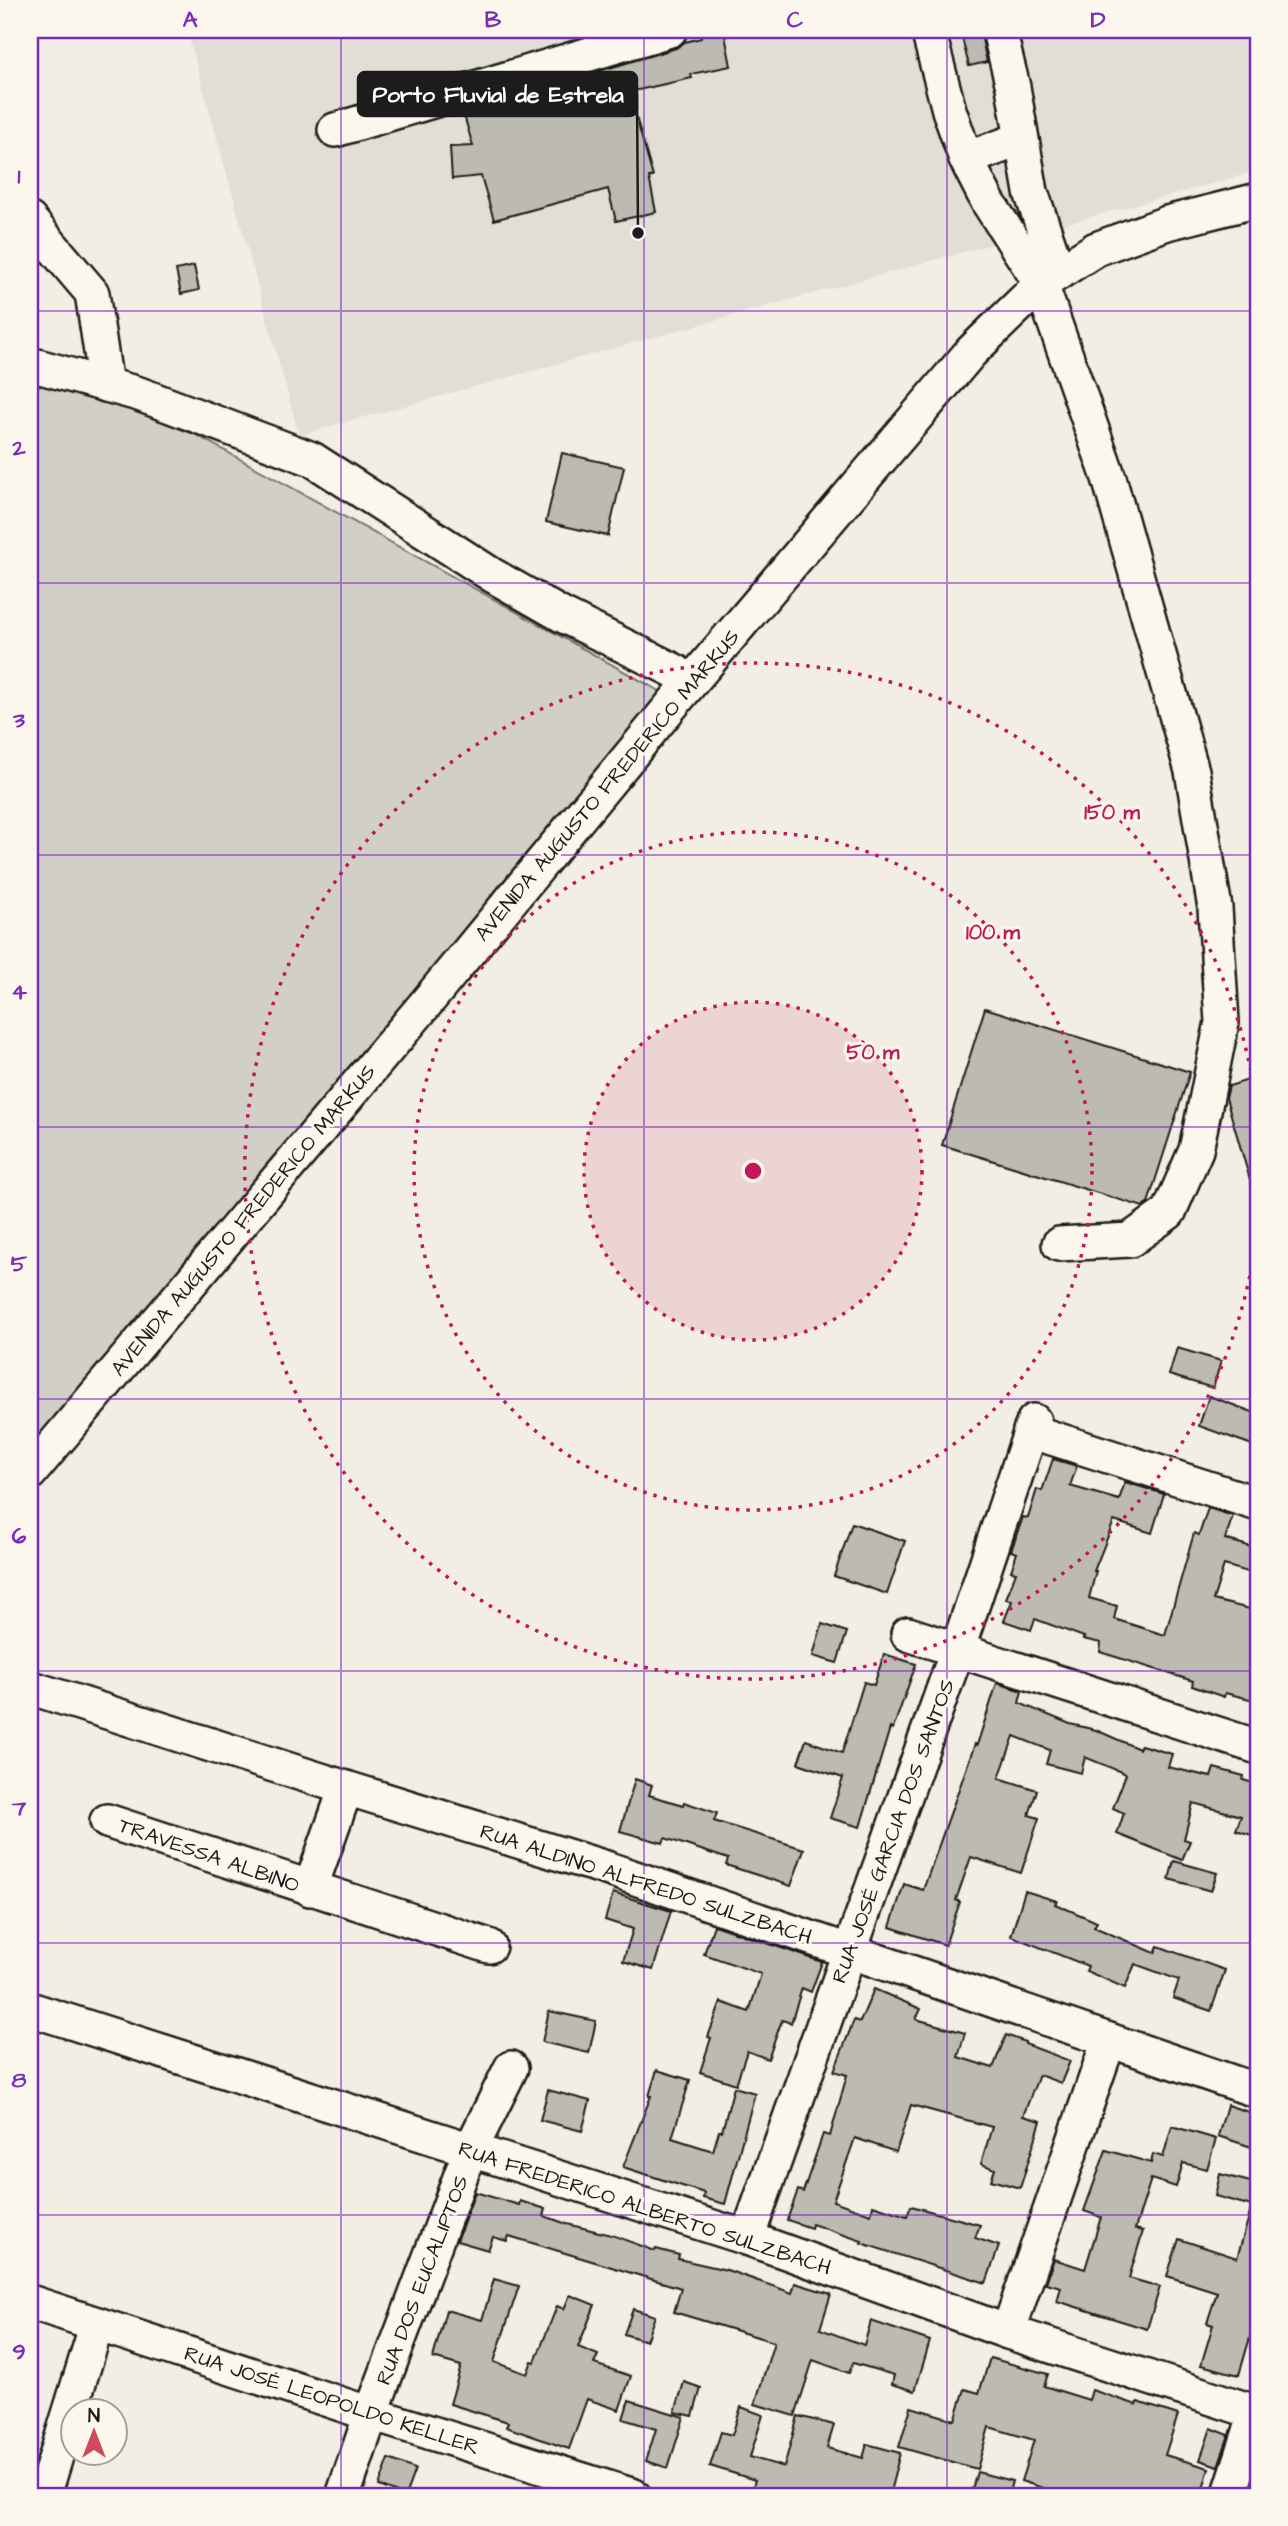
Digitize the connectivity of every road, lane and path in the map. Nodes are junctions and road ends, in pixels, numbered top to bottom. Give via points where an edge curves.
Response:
1 (670, 30) edge
2 (928, 30) edge
3 (999, 30) edge
4 (335, 130) dead end
5 (1021, 139) junction
6 (967, 159) junction
7 (1258, 200) edge
8 (30, 220) edge
9 (1050, 277) junction
10 (30, 363) edge
11 (106, 385) junction
12 (690, 683) junction
13 (1059, 1244) dead end
14 (30, 1473) edge
15 (1258, 1504) edge
16 (908, 1634) dead end
17 (957, 1651) junction
18 (30, 1690) edge
19 (1258, 1747) edge
20 (346, 1788) junction
21 (107, 1821) dead end
22 (310, 1889) junction
23 (489, 1946) dead end
24 (849, 1951) junction
25 (30, 2009) edge
26 (1109, 2040) junction
27 (511, 2068) dead end
28 (1258, 2091) edge
29 (470, 2151) junction
30 (747, 2238) junction
31 (30, 2302) edge
32 (97, 2324) junction
33 (1007, 2332) junction
34 (1258, 2411) edge
35 (371, 2414) junction
36 (45, 2492) dead end
37 (343, 2496) edge
38 (634, 2496) edge
39 (1229, 2496) edge

1 - 4 street
2 - 6 street
3 - 5 street
5 - 6 street
5 - 9 street
6 - 9 street via 993,211
7 - 9 street, AVENIDA AUGUSTO FREDERICO MARKUS via 1167,223 1096,249
8 - 11 street via 92,293
9 - 12 street, AVENIDA AUGUSTO FREDERICO MARKUS via 971,352
9 - 13 street via 1192,771 1215,908 1222,1022 1196,1150 1169,1212 1130,1240
10 - 11 street
11 - 12 street via 312,459 492,575 659,662
12 - 14 street, AVENIDA AUGUSTO FREDERICO MARKUS
15 - 17 street, RUA JOSÉ GARCIA DOS SANTOS via 1032,1426
16 - 17 street
17 - 19 street
17 - 24 street, RUA JOSÉ GARCIA DOS SANTOS
18 - 20 street, RUA ALDINO ALFREDO SULZBACH
20 - 22 street, TRAVESSA ALBINO
20 - 24 street, RUA ALDINO ALFREDO SULZBACH via 606,1868
21 - 22 street, TRAVESSA ALBINO
22 - 23 street, TRAVESSA ALBINO
24 - 26 street, RUA ALDINO ALFREDO SULZBACH
24 - 30 street, RUA JOSÉ GARCIA DOS SANTOS
25 - 29 street, RUA FREDERICO ALBERTO SULZBACH
26 - 28 street, RUA ALDINO ALFREDO SULZBACH
26 - 33 street
27 - 29 street, RUA DOS EUCALIPTOS
29 - 30 street, RUA FREDERICO ALBERTO SULZBACH
29 - 35 street, RUA DOS EUCALIPTOS
30 - 33 street, RUA FREDERICO ALBERTO SULZBACH
31 - 32 street, RUA JOSÉ LEOPOLDO KELLER
32 - 35 street, RUA JOSÉ LEOPOLDO KELLER
32 - 36 street
33 - 34 street, RUA FREDERICO ALBERTO SULZBACH
34 - 39 street
35 - 37 street, RUA DOS EUCALIPTOS
35 - 38 street, RUA JOSÉ LEOPOLDO KELLER

